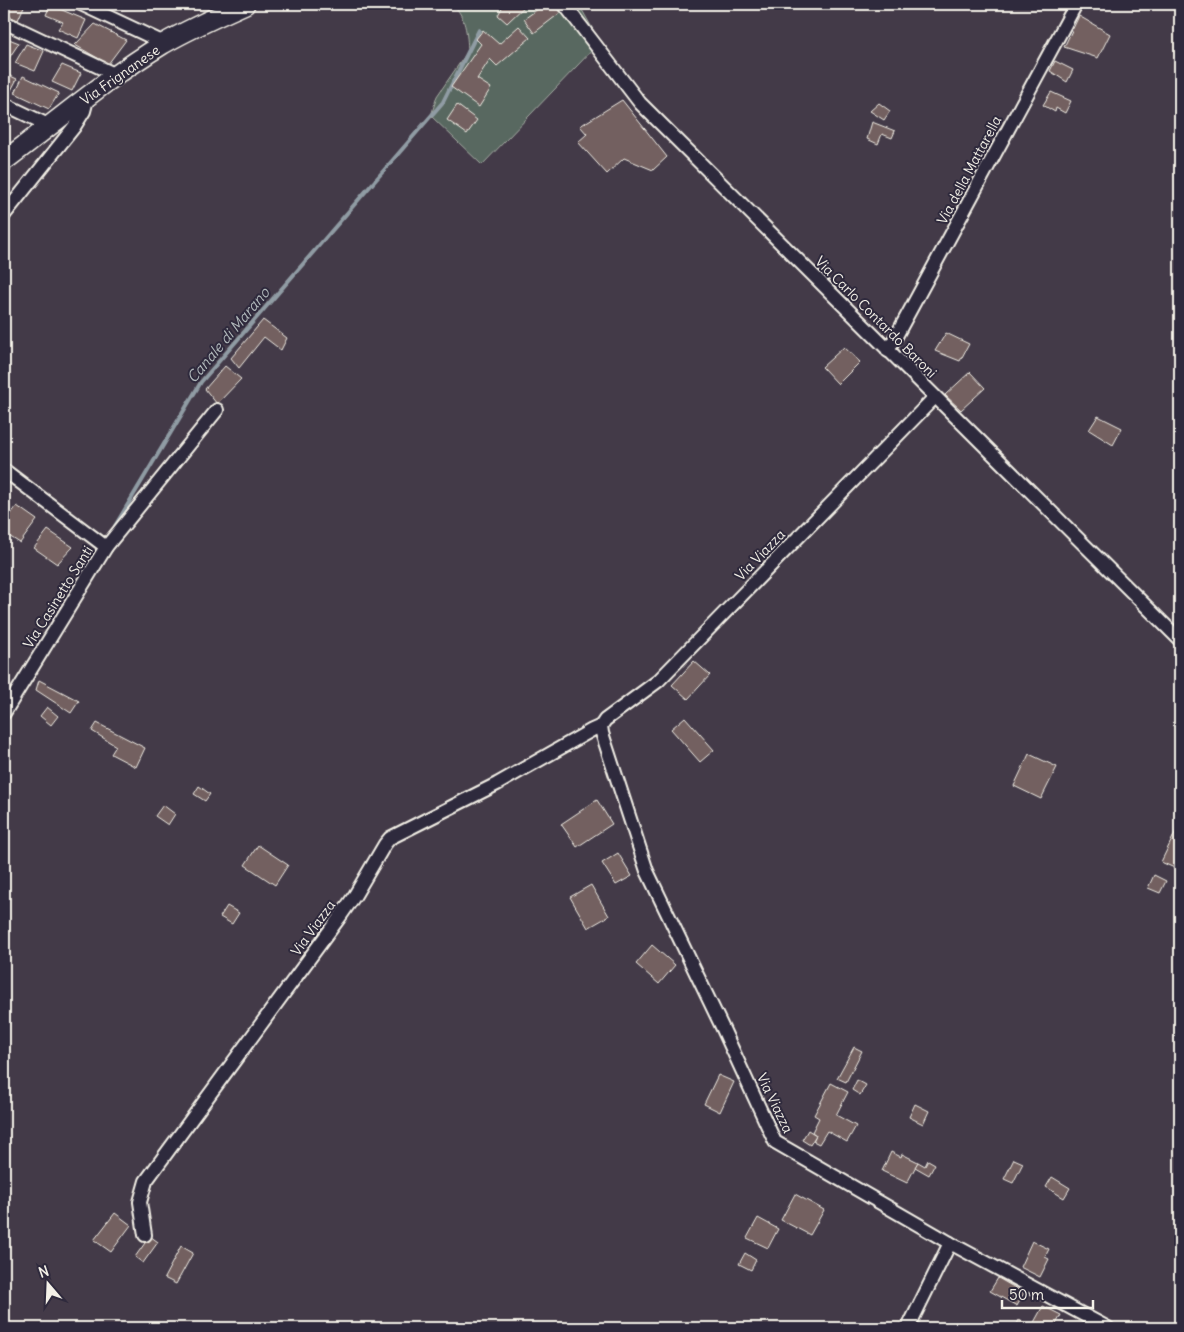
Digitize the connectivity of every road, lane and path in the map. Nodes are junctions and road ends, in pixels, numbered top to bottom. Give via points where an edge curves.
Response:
1 (81, 4) edge
2 (245, 4) edge
3 (564, 4) edge
4 (1076, 4) edge
5 (4, 22) edge
6 (164, 44) junction
7 (116, 76) junction
8 (88, 96) junction
9 (4, 104) edge
10 (50, 126) junction
11 (4, 162) edge
12 (4, 215) edge
13 (888, 351) junction
14 (935, 397) junction
15 (218, 410) dead end
16 (4, 470) edge
17 (103, 545) junction
18 (1180, 640) edge
19 (4, 712) edge
20 (600, 726) junction
21 (145, 1235) dead end
22 (950, 1243) junction
23 (908, 1328) edge
24 (1108, 1328) edge

1 - 6 street
2 - 6 main road, Via Frignanese
3 - 13 street, Via Carlo Contardo Baroni via 640,103
4 - 13 street, Via della Mattarella
5 - 7 street
6 - 7 main road, Via Frignanese
7 - 8 main road, Via Frignanese
8 - 10 main road, Via Frignanese
8 - 12 street via 84,111 74,127
9 - 10 street
10 - 11 main road, Via Frignanese
13 - 14 street, Via Carlo Contardo Baroni
14 - 18 street, Via Carlo Contardo Baroni
14 - 20 street, Via Viazza via 658,681
15 - 17 street, Via Casinetto Santi
16 - 17 street, Via Casinetto Santi
17 - 19 street, Via Casinetto Santi
20 - 21 street, Via Viazza via 384,844 339,918 146,1181 140,1202
20 - 22 street, Via Viazza via 647,871 775,1142
22 - 23 street
22 - 24 street, Via Viazza

